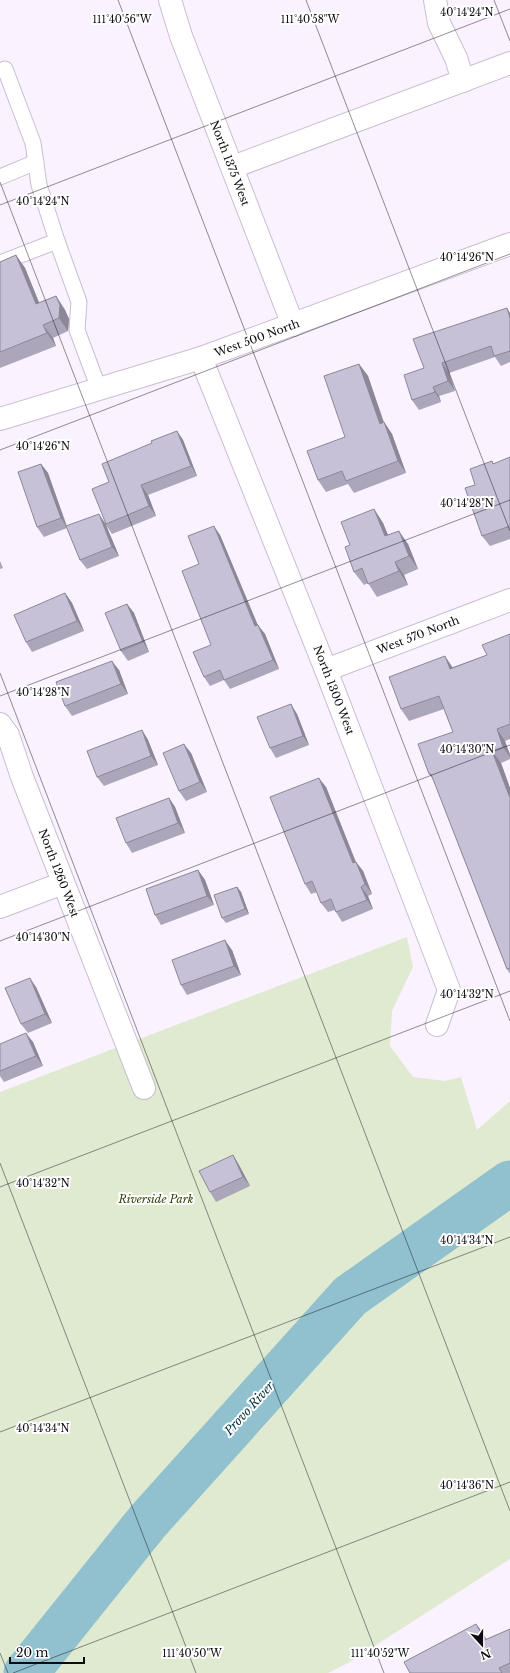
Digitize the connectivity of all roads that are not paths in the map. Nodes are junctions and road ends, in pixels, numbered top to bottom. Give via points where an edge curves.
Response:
1 (170, 0) edge
2 (435, 0) edge
3 (510, 63) edge
4 (5, 69) dead end
5 (463, 81) junction
6 (36, 162) junction
7 (233, 167) junction
8 (0, 177) edge
9 (57, 241) junction
10 (510, 244) edge
11 (0, 263) edge
12 (292, 325) junction
13 (201, 358) junction
14 (99, 389) junction
15 (0, 419) edge
16 (510, 600) edge
17 (326, 670) junction
18 (0, 724) edge
19 (63, 883) junction
20 (0, 907) edge
21 (438, 1024) dead end
22 (144, 1088) dead end

1 - 7 street, North 1375 West via 181,36
2 - 5 street via 439,23 456,58
3 - 5 street
4 - 6 lane via 33,143
5 - 7 street
6 - 8 lane
6 - 9 lane via 39,185
7 - 12 street, North 1375 West
9 - 11 lane
9 - 14 lane via 79,302 77,330
10 - 12 street, West 500 North
12 - 13 street, West 500 North
13 - 14 street, West 500 North
13 - 17 street, North 1300 West
14 - 15 street, West 500 North
16 - 17 street, West 570 North
17 - 21 street, North 1300 West via 449,990
18 - 19 street, North 1260 West via 8,735
19 - 20 street
19 - 22 street, North 1260 West

